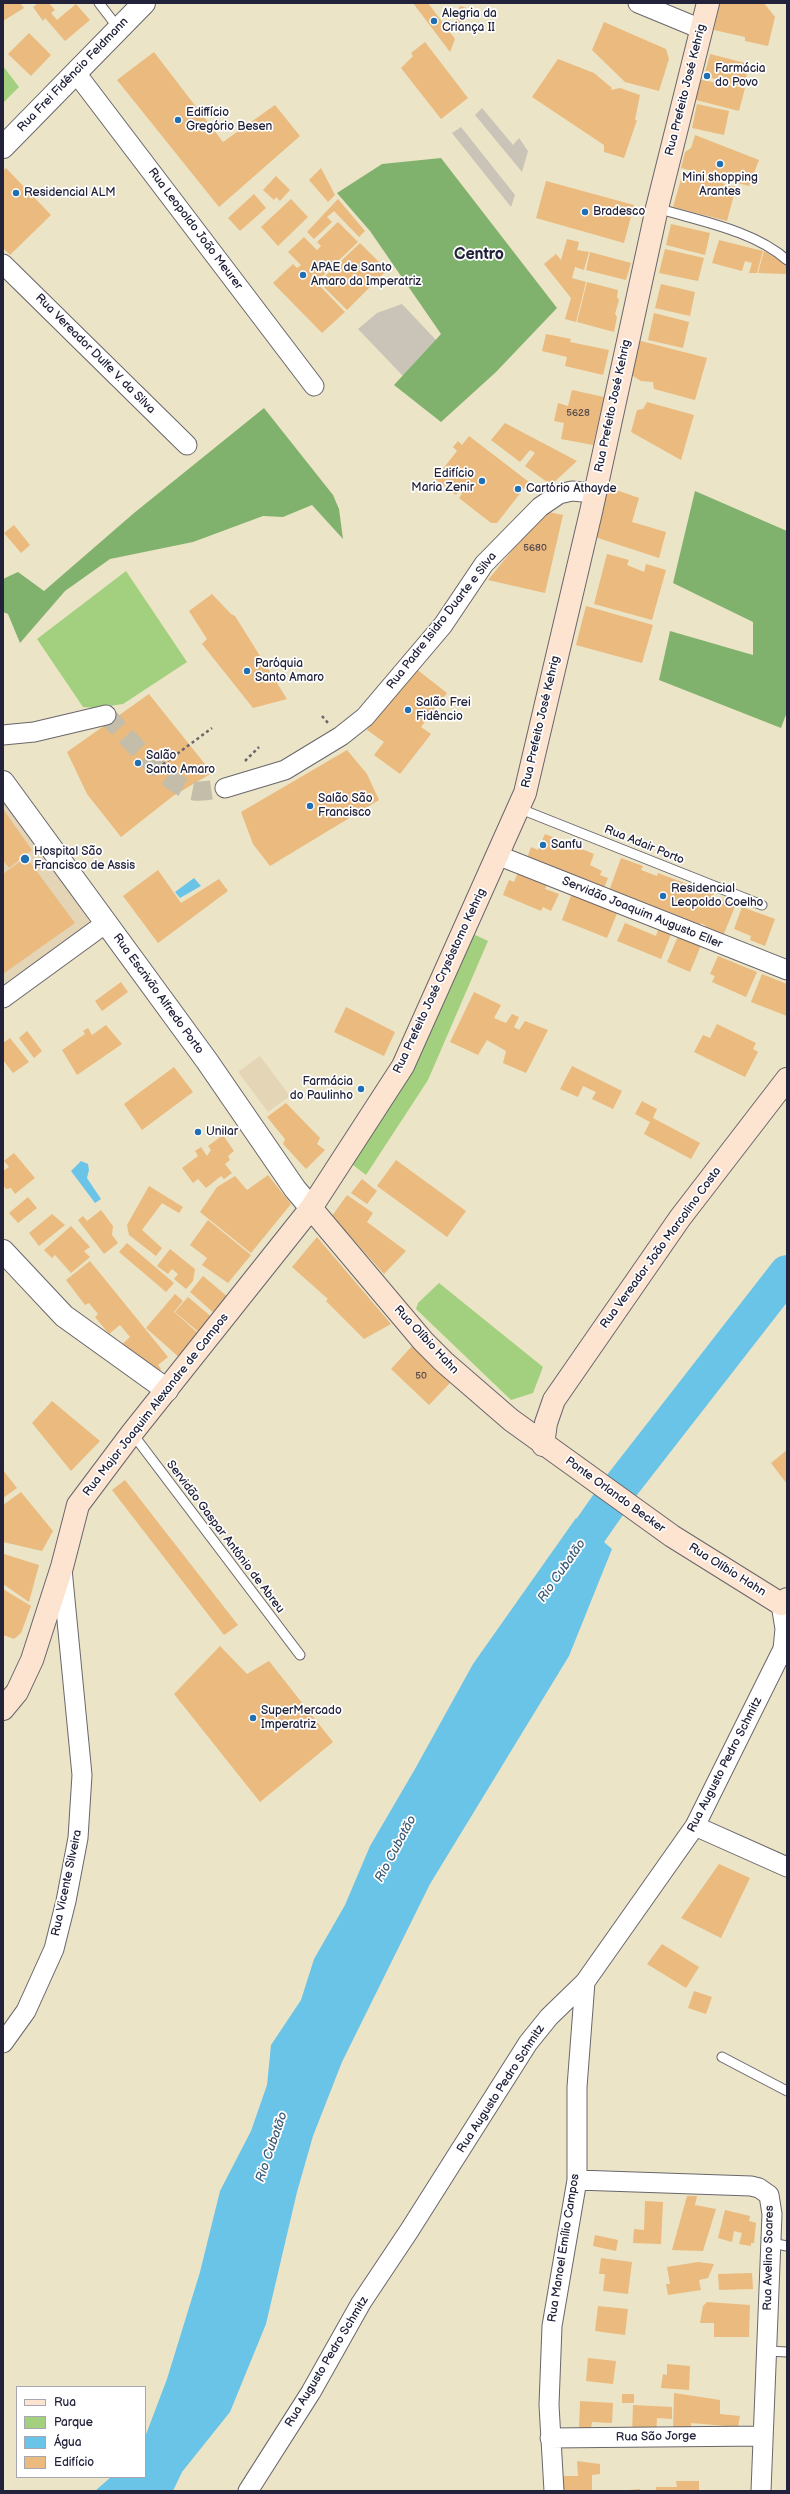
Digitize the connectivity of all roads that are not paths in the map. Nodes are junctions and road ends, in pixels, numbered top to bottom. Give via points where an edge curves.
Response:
1 (99, 3) edge
2 (144, 3) edge
3 (638, 3) edge
4 (708, 3) edge
5 (119, 29) junction
6 (701, 29) junction
7 (76, 73) junction
8 (3, 147) edge
9 (657, 208) junction
10 (787, 260) edge
11 (3, 264) edge
12 (314, 386) dead end
13 (187, 445) dead end
14 (594, 493) junction
15 (106, 715) dead end
16 (3, 735) edge
17 (3, 782) edge
18 (225, 788) tunnel mouth
19 (517, 808) junction
20 (497, 855) junction
21 (762, 905) dead end
22 (106, 923) junction
23 (787, 970) edge
24 (3, 998) edge
25 (787, 1080) edge
26 (311, 1208) junction
27 (3, 1251) edge
28 (167, 1390) junction
29 (554, 1400) junction
30 (511, 1420) junction
31 (132, 1433) junction
32 (551, 1449) junction
33 (672, 1536) joint
34 (62, 1567) junction
35 (784, 1601) edge
36 (300, 1655) dead end
37 (3, 1709) edge
38 (696, 1826) junction
39 (787, 1867) edge
40 (585, 1982) junction
41 (3, 2043) edge
42 (722, 2057) dead end
43 (787, 2091) edge
44 (577, 2180) junction
45 (779, 2245) edge
46 (767, 2351) junction
47 (787, 2352) edge
48 (762, 2436) junction
49 (550, 2438) junction
50 (254, 2489) edge
51 (554, 2491) edge
52 (761, 2491) edge

1 - 5 lane
2 - 5 street, Rua Frei Fidêncio Feldmann
3 - 6 street
4 - 6 main road, Rua Prefeito José Kehrig
5 - 7 street, Rua Frei Fidêncio Feldmann
6 - 9 main road, Rua Prefeito José Kehrig
7 - 8 street, Rua Frei Fidêncio Feldmann
7 - 12 street, Rua Leopoldo João Meurer
9 - 10 lane via 747,237
9 - 14 main road, Rua Prefeito José Kehrig
11 - 13 street, Rua Vereador Dulfe V. da Silva
14 - 18 street, Rua Padre Isidro Duarte e Silva via 566,492 540,507 484,564 442,625 365,717 341,736 285,770
14 - 19 main road, Rua Prefeito José Kehrig via 525,794
15 - 16 street via 34,732
17 - 22 street, Rua Escrivão Alfredo Porto
19 - 20 main road, Rua Prefeito José Crysóstomo Kehrig
19 - 21 lane, Rua Adair Porto
20 - 23 street, Servidão Joaquim Augusto Eller
20 - 26 main road, Rua Prefeito José Crysóstomo Kehrig via 403,1066
22 - 24 street
22 - 26 street, Rua Escrivão Alfredo Porto
25 - 29 main road, Rua Vereador João Marcolino Costa via 680,1218
26 - 28 main road, Rua Major Joaquim Alexandre de Campos
26 - 30 main road, Rua Olíbio Hahn via 424,1341 456,1373
27 - 28 street via 64,1316
28 - 31 main road, Rua Major Joaquim Alexandre de Campos
29 - 30 main road, Rua Vereador João Marcolino Costa via 534,1413
29 - 32 main road, Rua Vereador João Marcolino Costa via 546,1423
30 - 32 main road, Rua Olíbio Hahn
31 - 34 main road, Rua Major Joaquim Alexandre de Campos via 78,1505
31 - 36 lane, Servidão Gaspar Antônio de Abreu
32 - 33 main road, Ponte Orlando Becker
33 - 35 main road, Rua Olíbio Hahn
34 - 37 main road, Rua Major Joaquim Alexandre de Campos via 32,1660 17,1692
34 - 41 street, Rua Vicente Silveira via 82,1775 78,1838 54,1949 26,2011
35 - 38 street, Rua Augusto Pedro Schmitz via 783,1649
38 - 39 street
38 - 40 street, Rua Augusto Pedro Schmitz
40 - 44 street, Rua Manoel Emílio Campos via 577,2087
40 - 50 street, Rua Augusto Pedro Schmitz via 549,2017 528,2043 409,2232 361,2303
42 - 43 lane
44 - 45 street, Rua Avelino Soares via 759,2188 769,2195
44 - 49 street, Rua Manoel Emílio Campos via 552,2326
45 - 46 street, Rua Avelino Soares
46 - 47 lane
46 - 48 street, Rua Avelino Soares
48 - 49 street, Rua São Jorge
48 - 52 street, Rua Avelino Soares
49 - 51 street, Rua Manoel Emílio Campos

